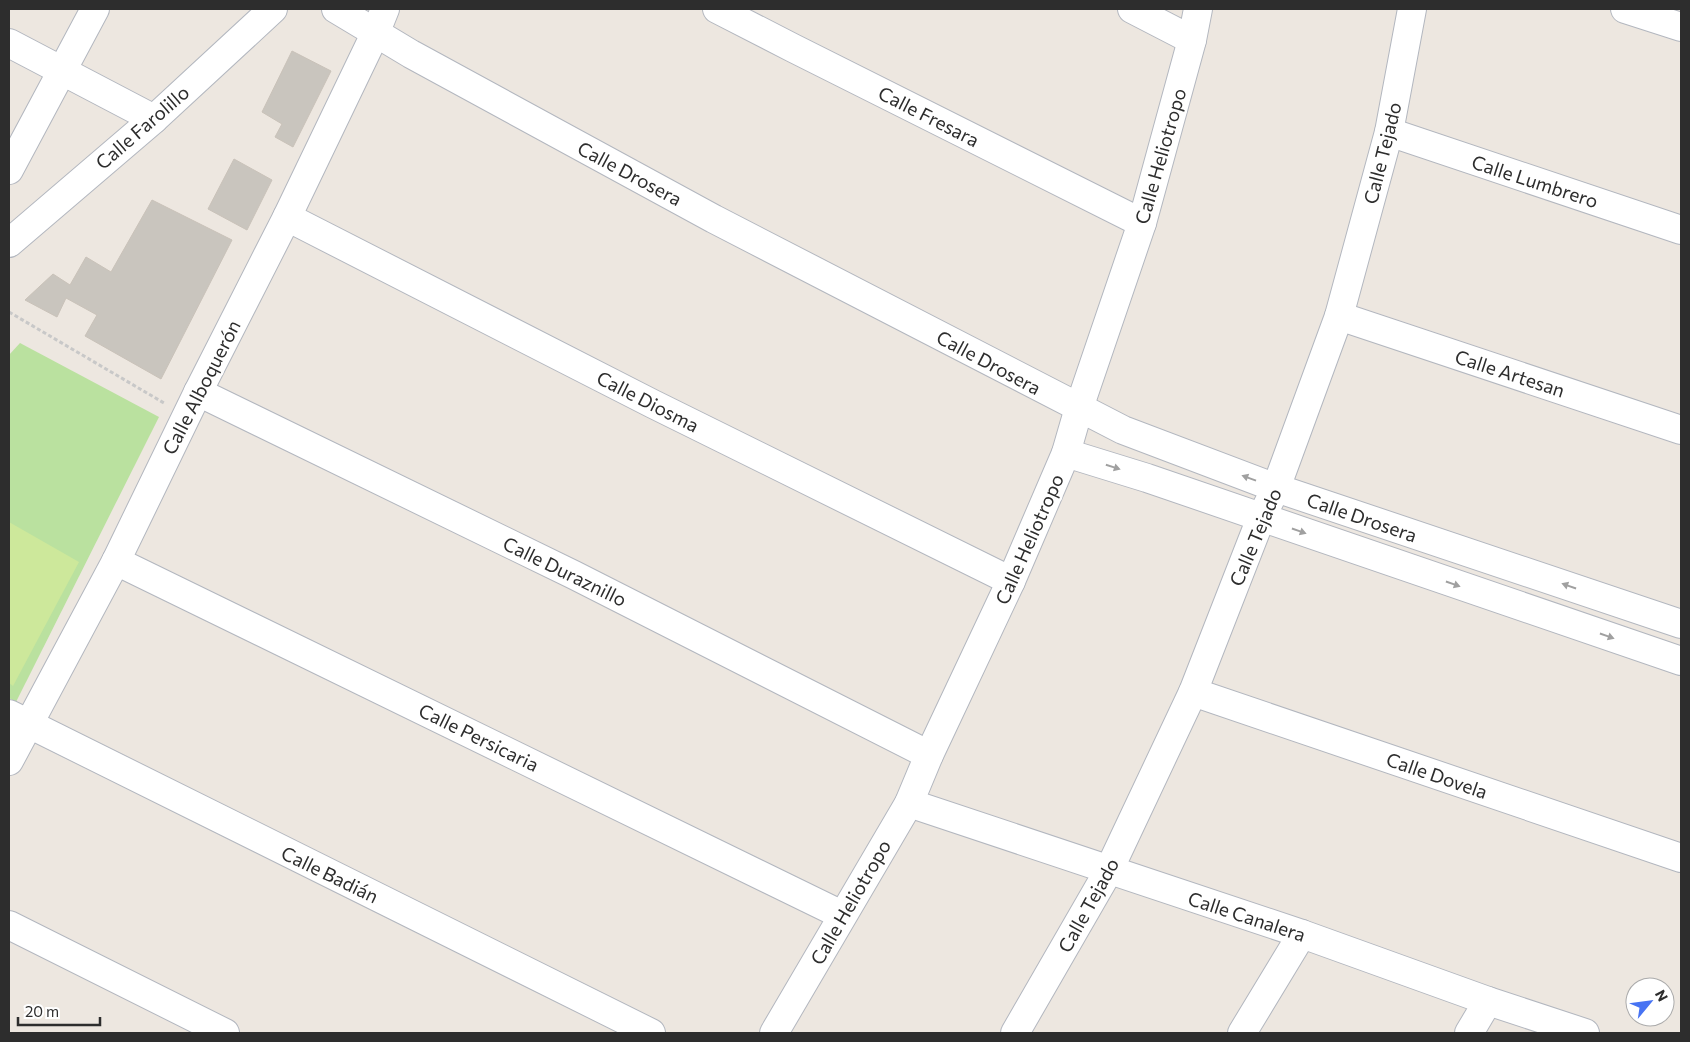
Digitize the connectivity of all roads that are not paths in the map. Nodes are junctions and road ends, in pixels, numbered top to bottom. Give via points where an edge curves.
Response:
1 (95, 9) edge
2 (273, 9) edge
3 (336, 9) edge
4 (717, 9) edge
5 (1132, 9) edge
6 (1198, 9) edge
7 (1412, 9) edge
8 (1625, 9) edge
9 (380, 21) edge
10 (1681, 28) edge
11 (1192, 40) junction
12 (9, 43) edge
13 (62, 71) junction
14 (154, 119) junction
15 (1389, 132) junction
16 (9, 170) edge
17 (287, 217) junction
18 (1142, 223) junction
19 (1681, 230) edge
20 (9, 243) edge
21 (1339, 316) junction
22 (198, 392) junction
23 (1078, 408) junction
24 (1681, 430) edge
25 (1066, 453) junction
26 (1276, 488) junction
27 (1261, 518) junction
28 (116, 561) junction
29 (1011, 581) junction
30 (1681, 624) edge
31 (1681, 661) edge
32 (1193, 692) junction
33 (18, 719) edge
34 (929, 755) junction
35 (9, 762) edge
36 (909, 803) junction
37 (1681, 858) edge
38 (1109, 870) junction
39 (842, 915) junction
40 (9, 925) edge
41 (1302, 934) junction
42 (1488, 1001) junction
43 (225, 1033) edge
44 (651, 1033) edge
45 (774, 1033) edge
46 (1015, 1033) edge
47 (1242, 1033) edge
48 (1469, 1033) edge
49 (1584, 1033) edge

1 - 13 street
2 - 14 street, Calle Farolillo
3 - 9 street, Calle Drosera
4 - 18 street, Calle Fresara
5 - 11 street
6 - 11 street, Calle Heliotropo
7 - 15 street, Calle Tejado
8 - 10 street
9 - 17 street, Calle Alboquerón
9 - 23 street, Calle Drosera via 410,54 714,219
11 - 18 street, Calle Heliotropo
12 - 13 street
13 - 14 street
13 - 16 street
14 - 20 street, Calle Farolillo
15 - 19 street, Calle Lumbrero
15 - 21 street, Calle Tejado
17 - 22 street, Calle Alboquerón
17 - 29 street, Calle Diosma via 653,404
18 - 23 street, Calle Heliotropo
21 - 24 street, Calle Artesan
21 - 26 street, Calle Tejado
22 - 28 street, Calle Alboquerón
22 - 34 street, Calle Duraznillo via 574,575
23 - 25 street, Calle Heliotropo
26 -> 23 street, Calle Drosera via 1123,430
25 -> 27 street, Calle Drosera
25 - 29 street, Calle Heliotropo
26 - 27 street, Calle Tejado
30 -> 26 street, Calle Drosera
27 -> 31 street, Calle Drosera
27 - 32 street, Calle Tejado
28 - 33 street, Calle Alboquerón
28 - 39 street, Calle Persicaria
29 - 34 street, Calle Heliotropo
32 - 37 street, Calle Dovela
32 - 38 street, Calle Tejado
33 - 35 street, Calle Alboquerón
33 - 44 street, Calle Badián
34 - 36 street, Calle Heliotropo
36 - 38 street, Calle Canalera
36 - 39 street, Calle Heliotropo
38 - 41 street, Calle Canalera
38 - 46 street, Calle Tejado
39 - 45 street, Calle Heliotropo
40 - 43 street
41 - 42 street, Calle Canalera
41 - 47 street
42 - 48 street
42 - 49 street, Calle Canalera

